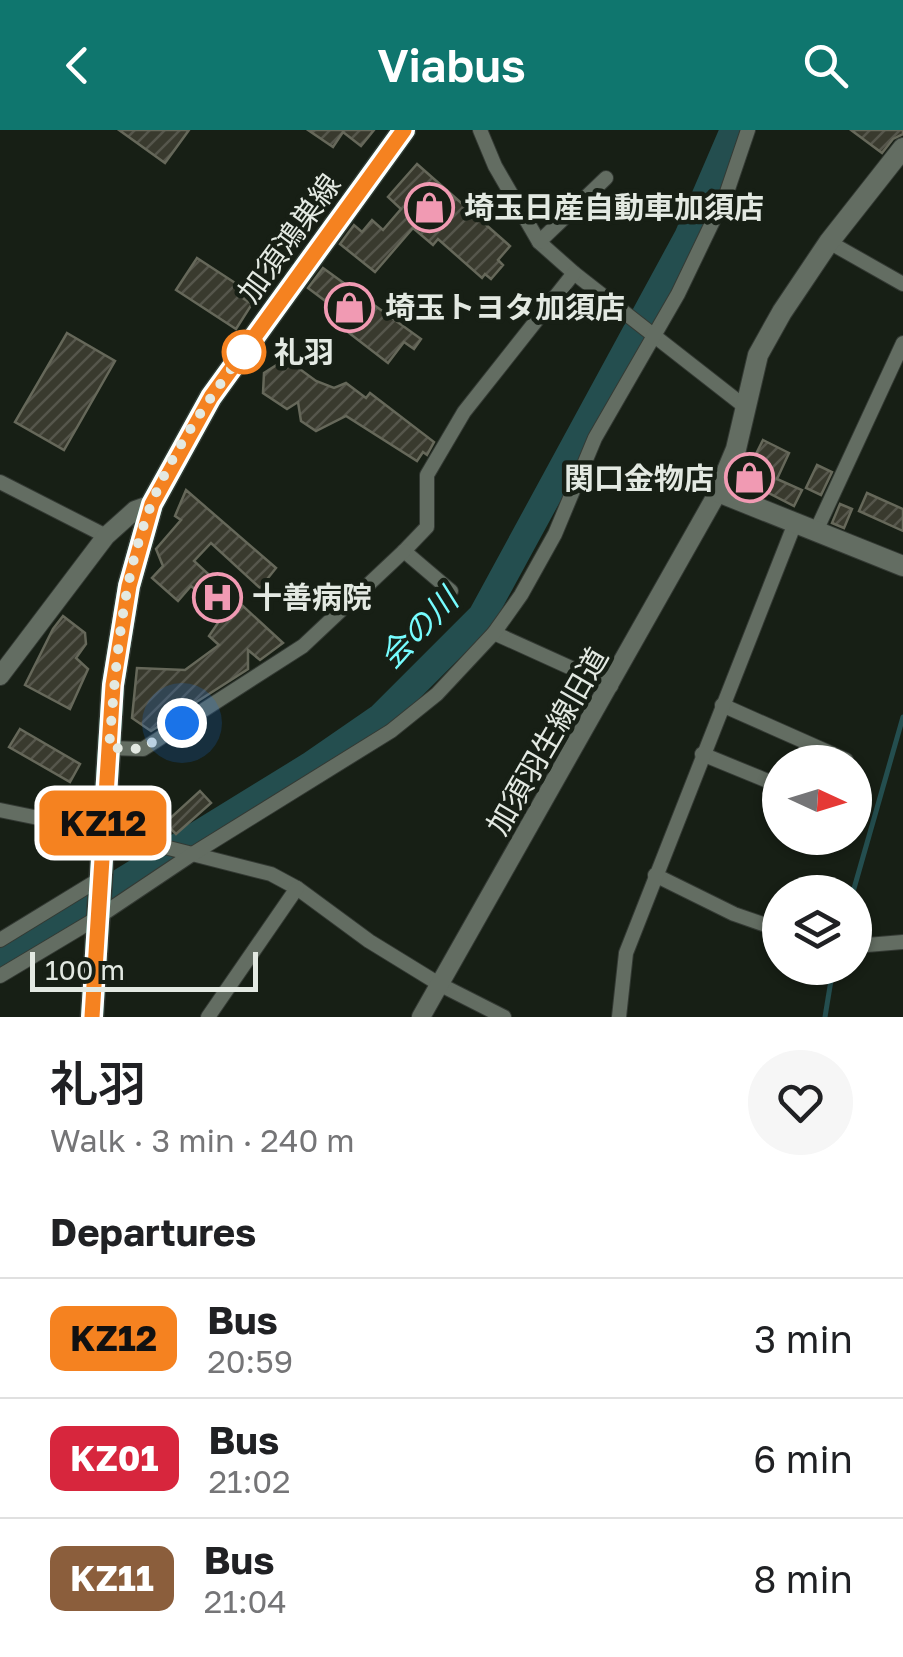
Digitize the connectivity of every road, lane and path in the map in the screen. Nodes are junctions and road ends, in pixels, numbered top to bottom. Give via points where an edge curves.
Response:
1 (404, 130) edge
2 (480, 130) edge
3 (748, 130) edge
4 (903, 148) edge
5 (606, 178) dead end
6 (539, 242) junction
7 (830, 242) junction
8 (574, 273) junction
9 (903, 284) edge
10 (650, 334) junction
11 (903, 344) edge
12 (744, 406) junction
13 (0, 482) edge
14 (718, 492) junction
15 (152, 504) junction
16 (795, 523) junction
17 (816, 531) junction
18 (106, 536) junction
19 (404, 551) junction
20 (903, 566) edge
21 (451, 591) dead end
22 (494, 633) junction
23 (0, 676) edge
24 (611, 686) junction
25 (722, 705) junction
26 (812, 745) edge
27 (109, 748) junction
28 (702, 754) junction
29 (762, 779) edge
30 (0, 810) edge
31 (102, 831) junction
32 (191, 855) junction
33 (654, 875) junction
34 (297, 888) junction
35 (98, 899) junction
36 (762, 924) edge
37 (0, 940) edge
38 (903, 942) edge
39 (872, 945) edge
40 (0, 976) edge
41 (439, 984) junction
42 (92, 1017) edge
43 (208, 1017) edge
44 (421, 1017) edge
45 (504, 1017) edge
46 (619, 1017) edge

1 - 15 main road, 加須鴻巣線 via 211,397
2 - 6 street
3 - 10 street via 727,192 678,294
4 - 7 main road
5 - 6 street
6 - 8 street
7 - 9 street
7 - 12 main road via 758,356
8 - 10 street
8 - 19 street via 464,412 427,475 427,526
10 - 12 street
10 - 22 street via 556,534
11 - 17 street
12 - 14 main road
13 - 18 street
14 - 16 main road
14 - 24 street, 加須羽生線旧道
15 - 18 street
15 - 27 main road, 加須鴻巣線 via 120,632
16 - 17 main road
16 - 25 street
17 - 20 main road
18 - 23 street
19 - 21 street
19 - 27 street via 302,646 142,749
22 - 24 street
22 - 32 street via 391,731
24 - 41 street, 加須羽生線旧道
25 - 26 street
25 - 28 street
27 - 31 main road, 加須鴻巣線
28 - 29 street
28 - 33 street
30 - 31 street
31 - 32 street
31 - 35 main road, 加須鴻巣線
32 - 34 street via 271,874
32 - 35 street
33 - 36 street
33 - 46 street via 626,953
34 - 41 street
34 - 43 street
35 - 37 street
35 - 40 street
35 - 42 main road, 加須鴻巣線
38 - 39 street
41 - 44 street, 加須羽生線旧道
41 - 45 street

